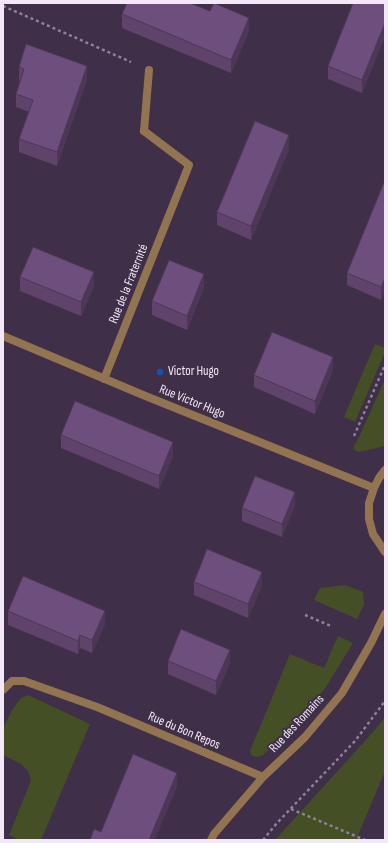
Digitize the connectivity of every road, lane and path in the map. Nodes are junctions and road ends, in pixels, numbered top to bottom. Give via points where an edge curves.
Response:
1 (3, 6) edge
2 (149, 70) joint
3 (3, 336) edge
4 (385, 365) edge
5 (104, 378) junction
6 (354, 436) dead end
7 (385, 470) edge
8 (374, 488) junction
9 (385, 552) edge
10 (385, 614) edge
11 (305, 615) dead end
12 (331, 626) dead end
13 (3, 690) edge
14 (385, 701) edge
15 (262, 777) junction
16 (291, 809) junction
17 (211, 840) edge
18 (263, 840) edge
19 (365, 840) edge

1 - 2 path
2 - 5 street, Rue de la Fraternité via 144,131 188,165
3 - 5 street, Rue Victor Hugo
4 - 6 path
5 - 8 street, Rue Victor Hugo
7 - 8 street
8 - 9 street via 369,503 370,519 374,534
10 - 15 street, Rue des Romains via 342,693 305,737
11 - 12 path
13 - 15 street, Rue du Bon Repos via 12,681 24,681 97,707
14 - 16 path via 355,741
15 - 17 street, Rue des Romains
16 - 18 path
16 - 19 path

